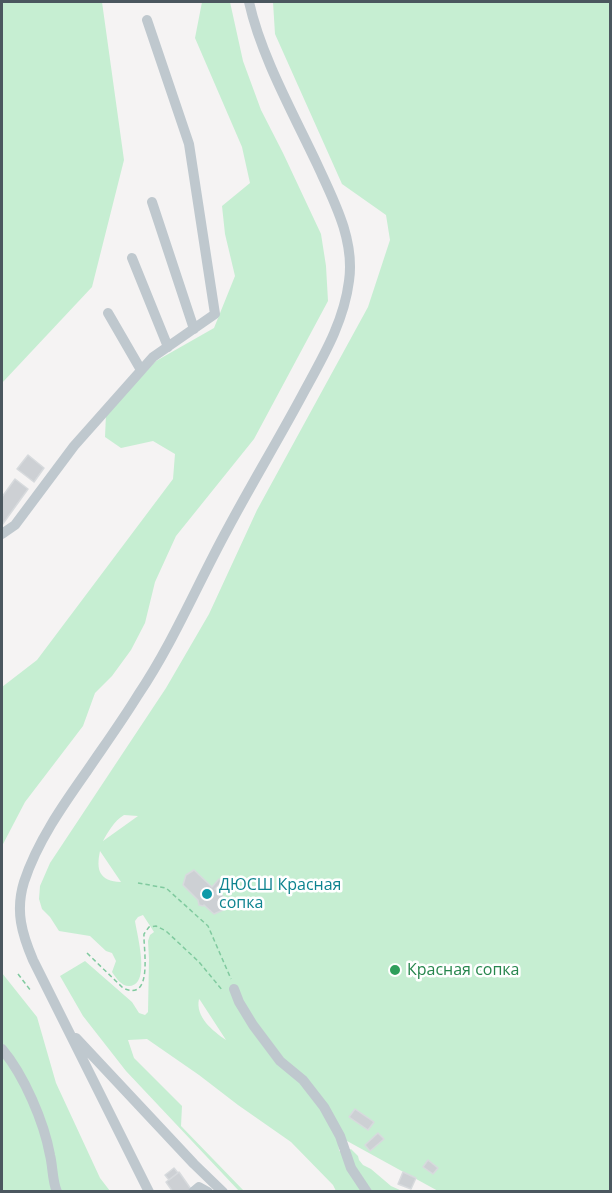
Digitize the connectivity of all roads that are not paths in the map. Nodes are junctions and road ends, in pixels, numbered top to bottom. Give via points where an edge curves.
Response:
1 (249, 2) edge
2 (147, 20) dead end
3 (152, 202) dead end
4 (132, 258) dead end
5 (108, 313) dead end
6 (194, 329) junction
7 (168, 347) junction
8 (141, 370) junction
9 (2, 534) edge
10 (234, 989) road end
11 (62, 1021) junction
12 (2, 1049) edge
13 (365, 1190) edge
14 (57, 1191) edge
15 (149, 1191) edge
16 (193, 1191) edge
17 (208, 1191) edge
18 (222, 1191) edge

1 - 11 street via 263,48 343,226 349,252 345,303 333,338 226,531 169,645 71,793 31,863 21,898 23,936
2 - 6 street via 189,144 212,291 215,314
3 - 6 street
4 - 7 street
5 - 8 street
6 - 7 street
7 - 8 street
8 - 9 street via 74,446 15,525
10 - 13 street via 253,1025 280,1061 303,1080 330,1115 351,1168
11 - 15 street
11 - 18 street
12 - 14 street via 44,1130
16 - 17 street via 199,1187

